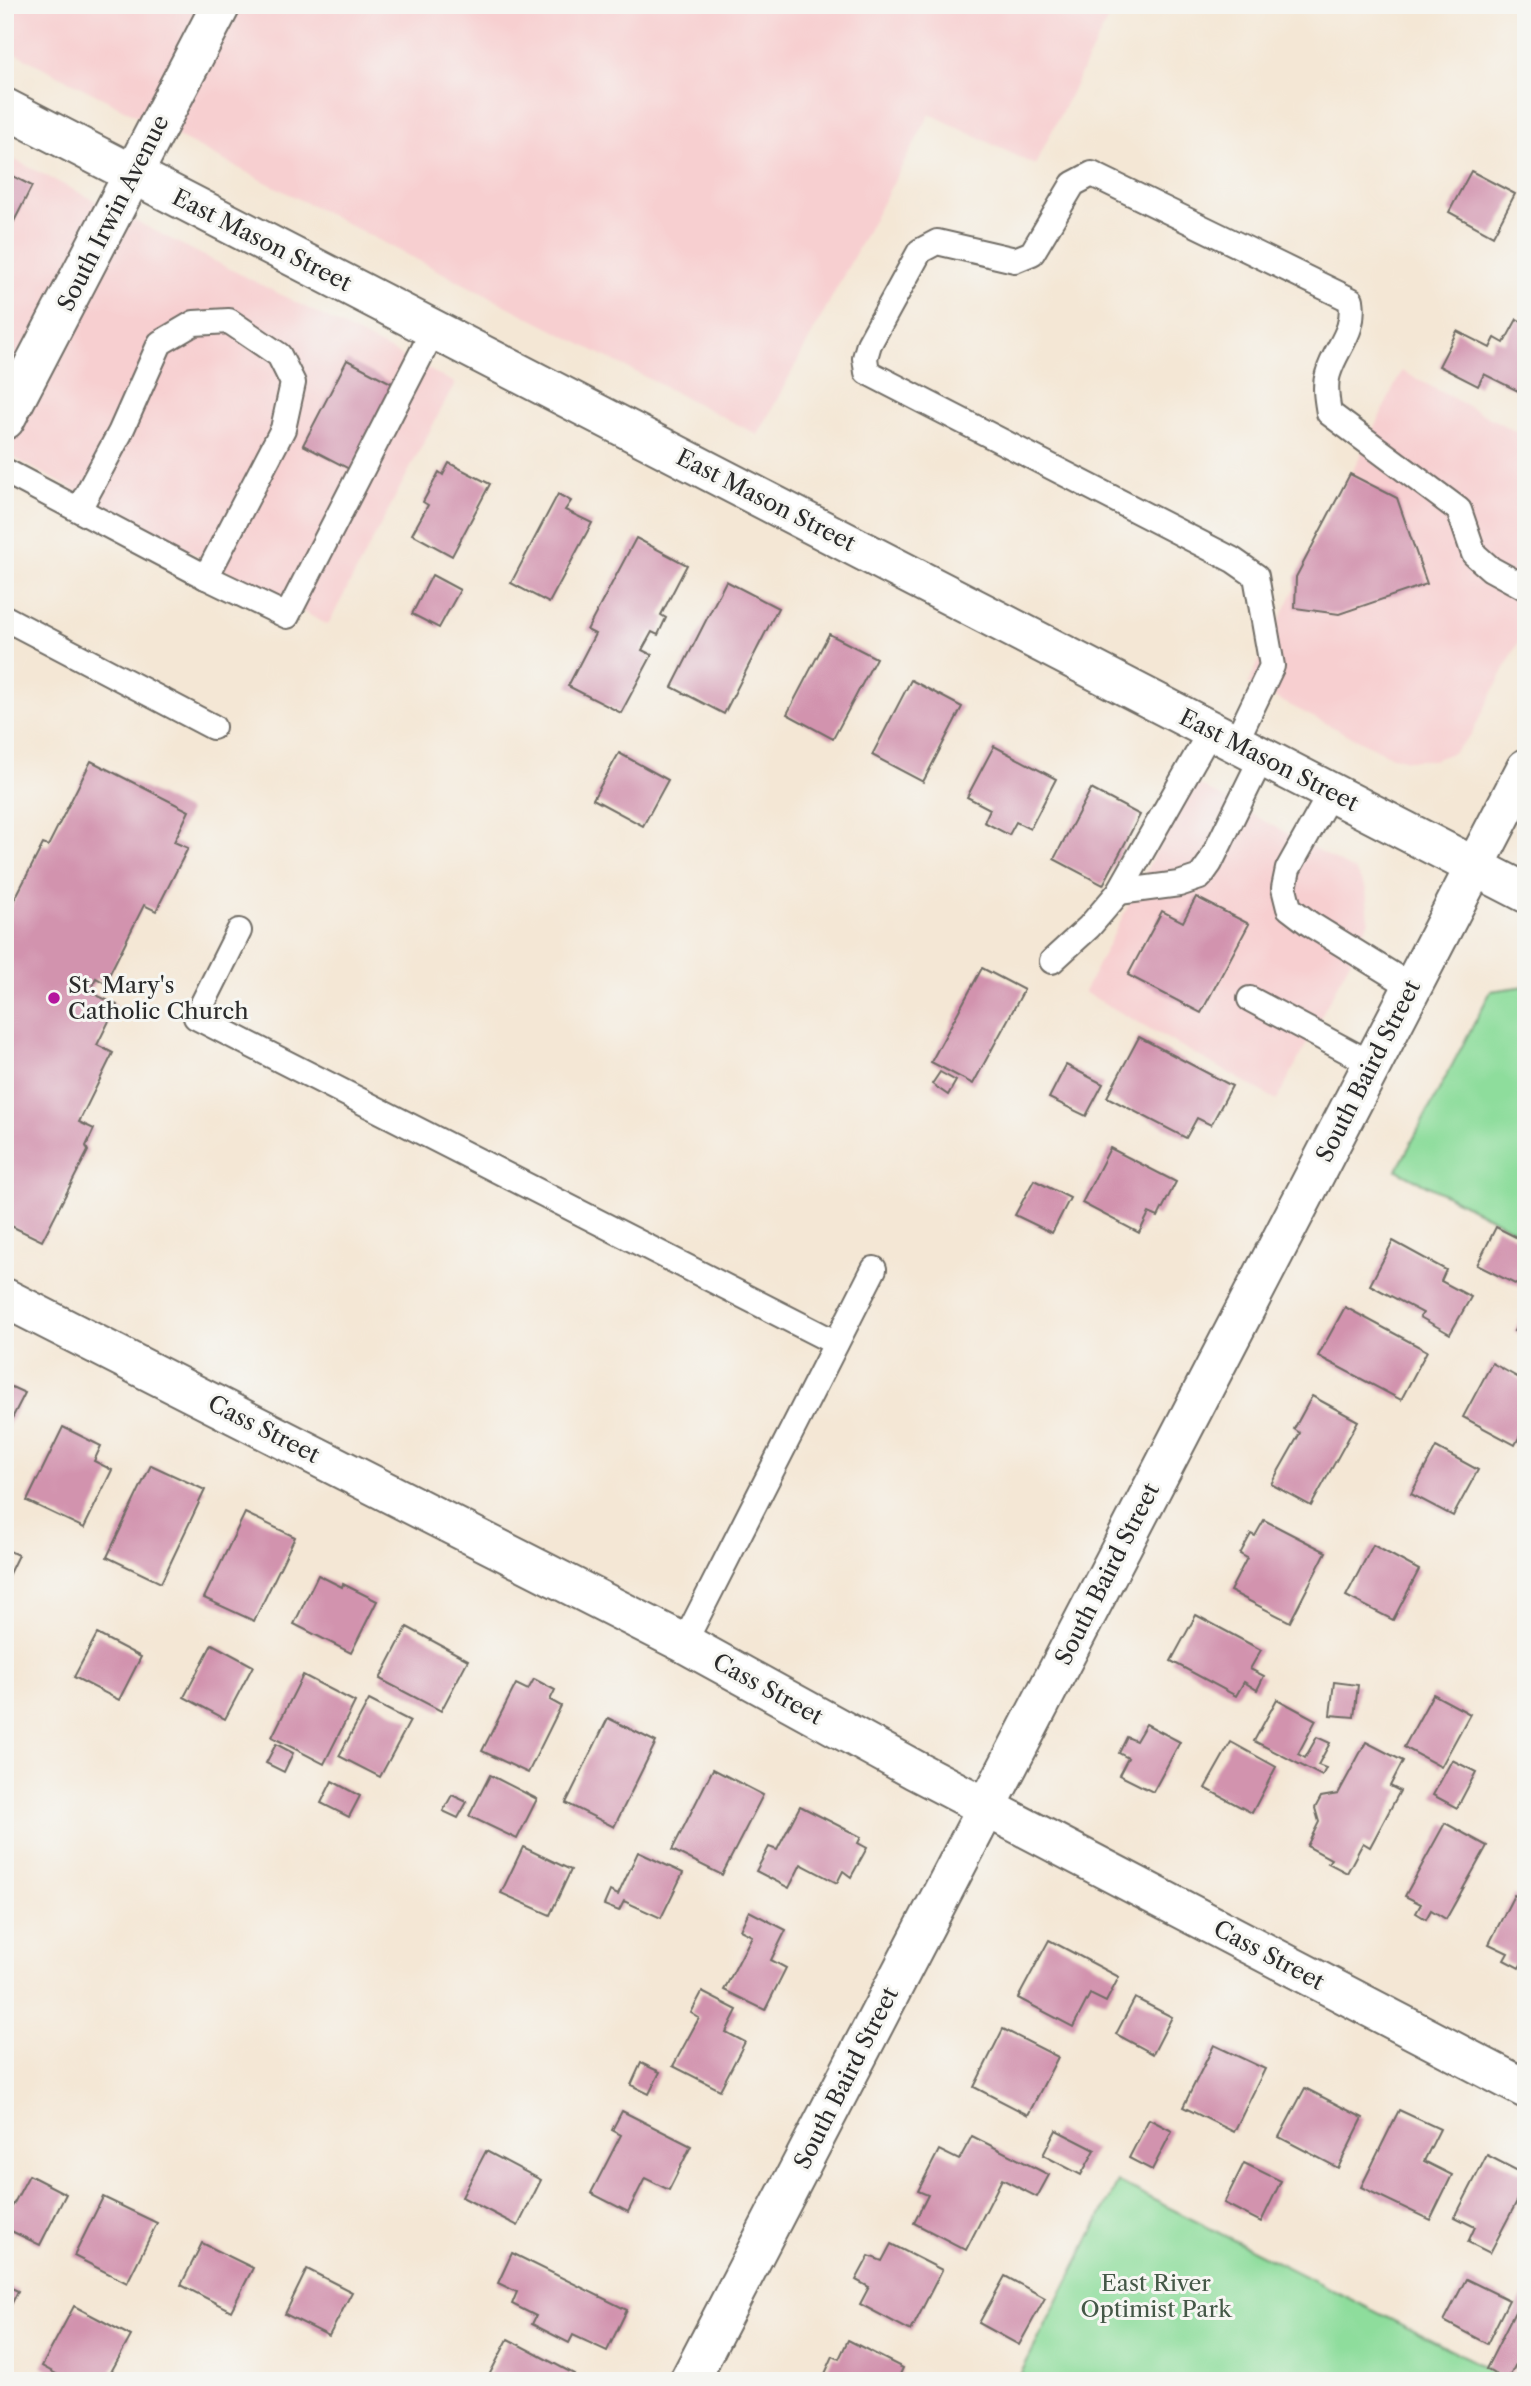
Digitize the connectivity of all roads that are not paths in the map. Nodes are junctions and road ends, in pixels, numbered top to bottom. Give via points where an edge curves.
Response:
1 (221, 5) edge
2 (5, 108) edge
3 (133, 174) junction
4 (434, 329) junction
5 (5, 420) edge
6 (5, 471) edge
7 (79, 509) junction
8 (206, 577) junction
9 (1526, 588) edge
10 (5, 618) edge
11 (213, 727) dead end
12 (1236, 743) junction
13 (1526, 768) edge
14 (1331, 792) junction
15 (1474, 866) junction
16 (1119, 892) junction
17 (1526, 893) edge
18 (239, 931) dead end
19 (1052, 961) dead end
20 (1412, 987) junction
21 (1250, 999) dead end
22 (1372, 1063) junction
23 (874, 1269) dead end
24 (5, 1298) edge
25 (836, 1343) junction
26 (684, 1643) junction
27 (986, 1807) junction
28 (1526, 2089) edge
29 (689, 2381) edge

1 - 3 street, South Irwin Avenue
2 - 3 street, East Mason Street
3 - 4 street, East Mason Street
3 - 5 street, South Irwin Avenue
4 - 8 lane via 287,616
4 - 12 street, East Mason Street
6 - 7 lane
7 - 8 lane
7 - 8 lane via 120,433 160,343 194,323 229,321 279,355 293,383 283,429
9 - 12 lane via 1474,554 1459,510 1329,413 1327,374 1350,329 1351,300 1092,174 1073,184 1032,253 1015,260 937,242 920,251 869,344 867,372 1256,576 1272,666
10 - 11 lane
12 - 14 street, East Mason Street
12 - 16 lane
12 - 16 lane via 1210,863 1200,877
13 - 15 street, South Baird Street
14 - 15 street, East Mason Street
14 - 20 lane via 1289,869 1284,888 1289,908
15 - 17 street, East Mason Street
15 - 20 street, South Baird Street
16 - 19 lane
18 - 25 lane via 196,1017
20 - 22 street, South Baird Street
21 - 22 lane
22 - 27 street, South Baird Street
23 - 25 lane
24 - 26 street, Cass Street
25 - 26 lane
26 - 27 street, Cass Street
27 - 28 street, Cass Street
27 - 29 street, South Baird Street

